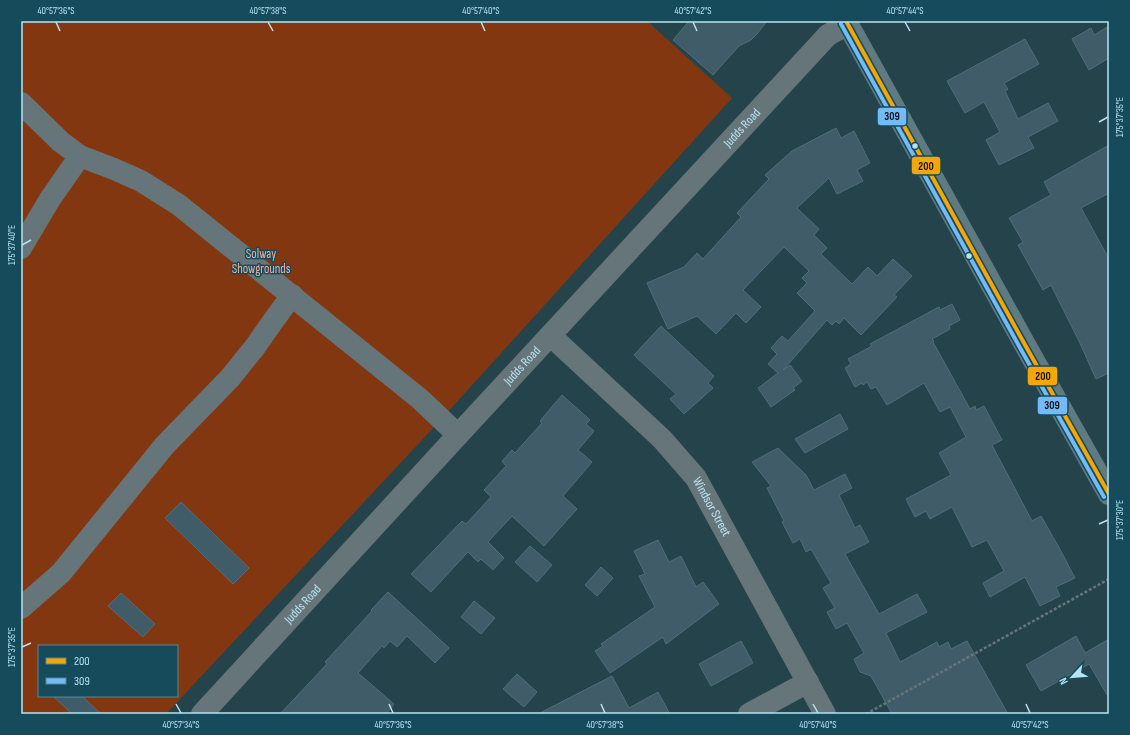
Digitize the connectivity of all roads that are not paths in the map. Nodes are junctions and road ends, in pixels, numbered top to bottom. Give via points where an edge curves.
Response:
1 (847, 22) edge
2 (21, 103) edge
3 (80, 156) junction
4 (21, 248) edge
5 (292, 295) junction
6 (550, 336) junction
7 (458, 435) junction
8 (1109, 494) edge
9 (21, 608) edge
10 (808, 682) junction
11 (202, 714) edge
12 (749, 714) edge
13 (826, 714) edge

1 - 6 street, Judds Road via 828,35
1 - 8 highway
2 - 3 street via 61,142
3 - 4 street via 50,199
3 - 5 street via 141,181 179,205
5 - 7 street via 420,399
5 - 9 street via 256,347 230,378 165,445 61,573
6 - 7 street, Judds Road
6 - 10 street, Windsor Street via 662,439 696,478
7 - 11 street, Judds Road
10 - 12 street
10 - 13 street, Windsor Street

